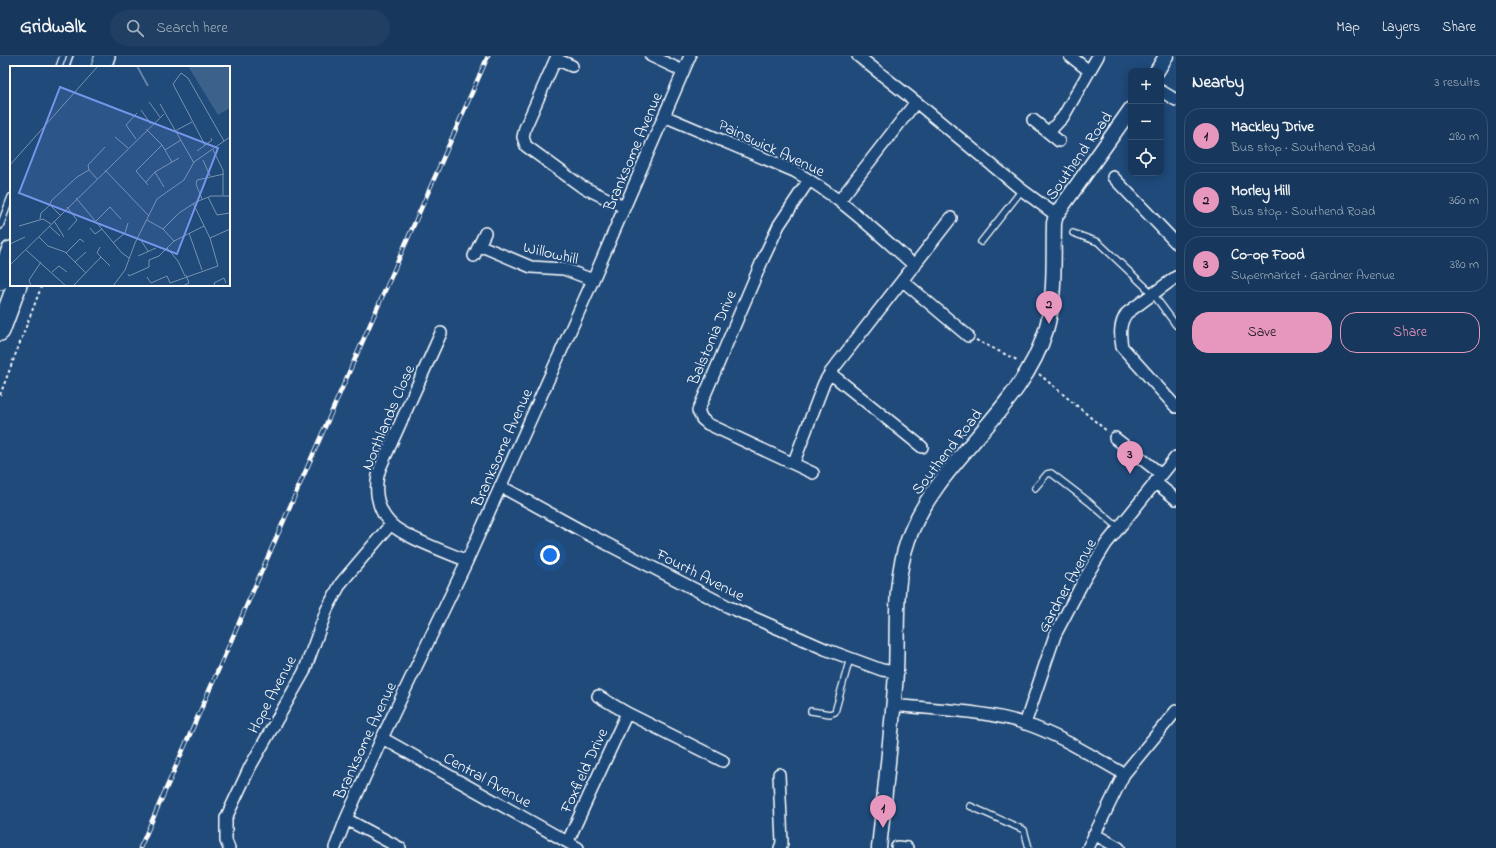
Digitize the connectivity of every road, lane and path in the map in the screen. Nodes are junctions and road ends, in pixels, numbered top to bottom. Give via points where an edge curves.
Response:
1 (63, 56) edge
2 (84, 56) edge
3 (105, 56) edge
4 (650, 56) edge
5 (690, 56) edge
6 (859, 56) edge
7 (1070, 56) edge
8 (1098, 56) edge
9 (1166, 56) edge
10 (557, 58) edge
11 (59, 66) edge
12 (80, 66) edge
13 (101, 66) edge
14 (572, 66) dead end
15 (1159, 68) edge
16 (1088, 70) junction
17 (683, 71) junction
18 (1164, 93) edge
19 (1176, 100) edge
20 (916, 102) junction
21 (1128, 113) edge
22 (664, 116) junction
23 (1033, 120) dead end
24 (1049, 132) junction
25 (1059, 141) dead end
26 (1113, 177) dead end
27 (809, 180) junction
28 (1022, 190) junction
29 (10, 200) edge
30 (839, 201) junction
31 (624, 207) junction
32 (1056, 215) junction
33 (951, 218) dead end
34 (0, 226) edge
35 (485, 233) dead end
36 (1073, 233) dead end
37 (981, 242) dead end
38 (1176, 243) edge
39 (479, 245) junction
40 (10, 254) edge
41 (474, 256) dead end
42 (915, 266) junction
43 (1176, 277) edge
44 (0, 280) edge
45 (593, 280) junction
46 (903, 282) junction
47 (17, 286) edge
48 (42, 286) edge
49 (1153, 294) junction
50 (1176, 325) edge
51 (0, 330) edge
52 (441, 333) dead end
53 (968, 336) joint
54 (1021, 362) dead end
55 (830, 373) junction
56 (1038, 373) dead end
57 (0, 394) edge
58 (1176, 407) edge
59 (1115, 438) joint
60 (922, 447) dead end
61 (1176, 457) edge
62 (794, 462) junction
63 (813, 473) dead end
64 (1158, 478) junction
65 (500, 486) junction
66 (1035, 488) dead end
67 (1176, 499) edge
68 (391, 524) junction
69 (1119, 528) junction
70 (466, 561) junction
71 (850, 658) junction
72 (896, 672) junction
73 (598, 696) dead end
74 (893, 705) junction
75 (811, 711) dead end
76 (1176, 711) edge
77 (627, 713) junction
78 (1025, 724) junction
79 (382, 738) junction
80 (723, 761) dead end
81 (779, 774) dead end
82 (1124, 774) junction
83 (970, 806) dead end
84 (346, 819) junction
85 (1094, 834) junction
86 (568, 841) junction
87 (228, 847) edge
88 (335, 848) edge
89 (400, 848) edge
90 (578, 848) edge
91 (780, 848) edge
92 (879, 848) edge
93 (1029, 848) edge
94 (1088, 848) edge
95 (1119, 848) edge

1 - 11 lane
2 - 12 highway
3 - 13 highway
4 - 17 street
5 - 17 street, Branksome Avenue
6 - 20 street
7 - 16 street
8 - 16 street
9 - 15 street
10 - 14 street
10 - 31 street via 525,128 524,141 529,150 581,186
16 - 24 street via 1063,117
17 - 22 street, Branksome Avenue
18 - 19 street
20 - 28 street
20 - 30 street
21 - 32 street, Southend Road
22 - 27 street, Painswick Avenue via 794,171
22 - 31 street, Branksome Avenue
23 - 24 street
24 - 25 street
26 - 38 street
27 - 30 street, Painswick Avenue
27 - 62 street, Balstonia Drive via 779,225 762,259 698,411 702,420 708,424
28 - 32 street
28 - 37 lane
29 - 34 lane
30 - 42 street, Painswick Avenue
31 - 45 street, Branksome Avenue
32 - 72 street, Southend Road via 1050,312 1038,350 1009,397 927,501 907,540 899,575
33 - 42 street
35 - 39 street
36 - 49 lane via 1098,242
39 - 41 street
39 - 45 street, Willowhill via 531,267 564,269
40 - 44 highway
42 - 46 street
43 - 49 street
45 - 65 street, Branksome Avenue
46 - 53 street
46 - 55 street
47 - 51 highway
48 - 57 path
49 - 50 lane
49 - 58 street via 1123,318 1120,336 1122,347
52 - 68 street, Northlands Close via 377,478 377,497
53 - 54 path
55 - 60 street
55 - 62 street
56 - 59 path
59 - 64 street
61 - 64 street, Gardner Avenue
62 - 63 street, Balstonia Drive
64 - 67 street
64 - 69 street, Gardner Avenue
65 - 70 street, Branksome Avenue
65 - 71 street, Fourth Avenue via 729,607 804,641
66 - 69 lane via 1047,474 1051,473
68 - 70 street, Northlands Close via 405,534
68 - 87 street, Hope Avenue via 341,583 327,609 304,672 250,767 226,818
69 - 78 street, Gardner Avenue via 1093,564 1066,612
70 - 79 street, Branksome Avenue
71 - 72 street, Fourth Avenue via 882,670
71 - 75 lane via 835,712 830,714
72 - 74 street, Southend Road
73 - 77 street
74 - 78 street via 984,715
74 - 92 street, Southend Road
76 - 82 street
77 - 80 street
77 - 86 street, Foxfield Drive
78 - 82 street via 1063,739
79 - 84 street, Branksome Avenue
79 - 86 street, Central Avenue
81 - 91 street via 782,843
82 - 85 street
83 - 93 lane via 1024,830
84 - 88 street, Branksome Avenue
84 - 89 street
85 - 94 street
85 - 95 street
86 - 90 street, Central Avenue

